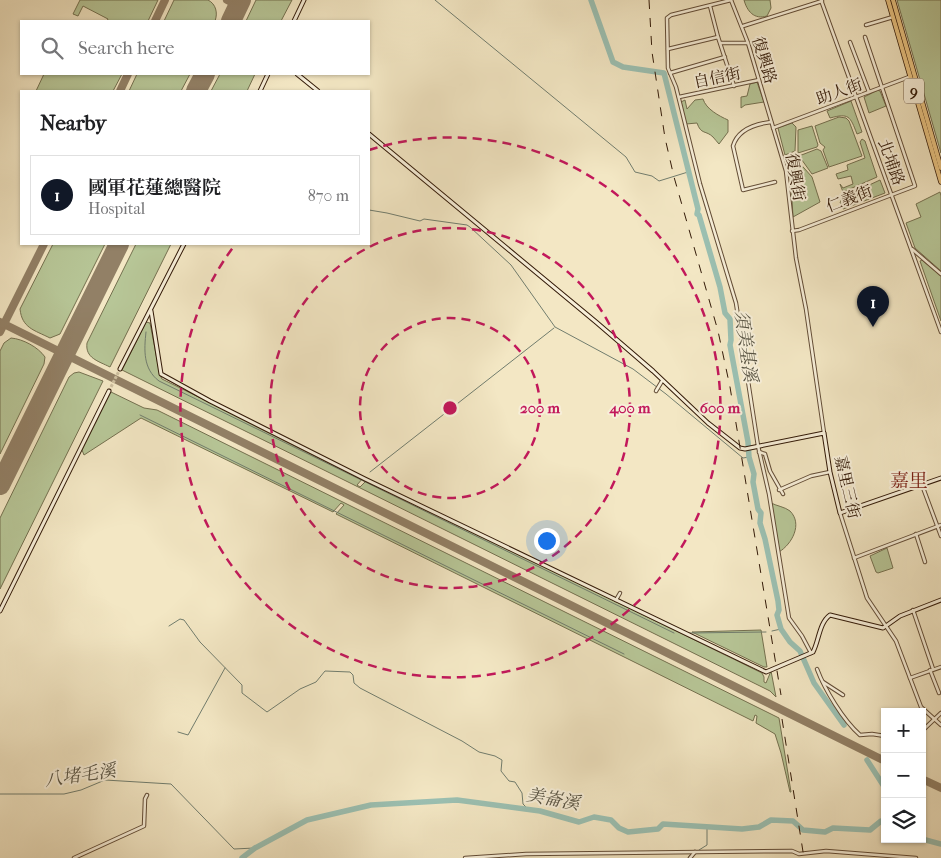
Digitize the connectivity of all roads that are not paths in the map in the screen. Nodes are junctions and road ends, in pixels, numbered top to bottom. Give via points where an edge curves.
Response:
1 (304, 0) edge
2 (731, 0) edge
3 (888, 0) edge
4 (893, 0) edge
5 (822, 1) edge
6 (710, 6) junction
7 (893, 17) junction
8 (294, 20) edge
9 (866, 25) dead end
10 (743, 26) junction
11 (718, 37) junction
12 (865, 37) dead end
13 (850, 42) dead end
14 (721, 43) junction
15 (748, 43) junction
16 (668, 49) junction
17 (726, 57) junction
18 (670, 73) junction
19 (268, 75) edge
20 (297, 75) edge
21 (912, 76) junction
22 (759, 80) junction
23 (734, 86) junction
24 (883, 87) junction
25 (260, 90) edge
26 (317, 90) edge
27 (869, 92) junction
28 (679, 97) junction
29 (856, 97) junction
30 (771, 122) junction
31 (773, 128) junction
32 (370, 135) edge
33 (941, 168) edge
34 (775, 182) dead end
35 (941, 182) edge
36 (891, 193) junction
37 (792, 231) junction
38 (184, 245) edge
39 (911, 248) junction
40 (941, 274) edge
41 (152, 311) junction
42 (941, 332) edge
43 (120, 369) tunnel mouth
44 (662, 381) junction
45 (110, 391) tunnel mouth
46 (656, 391) dead end
47 (824, 433) junction
48 (758, 446) junction
49 (759, 452) junction
50 (830, 472) junction
51 (941, 478) edge
52 (922, 485) junction
53 (780, 490) junction
54 (783, 494) dead end
55 (840, 513) junction
56 (939, 525) edge
57 (916, 534) junction
58 (941, 536) edge
59 (854, 558) junction
60 (925, 562) dead end
61 (620, 593) dead end
62 (616, 600) junction
63 (941, 600) edge
64 (913, 610) junction
65 (0, 611) edge
66 (887, 626) junction
67 (809, 654) junction
68 (941, 667) edge
69 (817, 669) dead end
70 (932, 670) junction
71 (910, 678) junction
72 (821, 680) junction
73 (939, 693) dead end
74 (842, 695) dead end
75 (941, 713) edge
76 (934, 719) junction
77 (941, 725) edge
78 (926, 728) edge
79 (881, 735) edge
80 (147, 795) dead end
81 (695, 852) junction
82 (796, 852) junction
83 (902, 857) edge
84 (74, 858) edge
85 (465, 858) edge
86 (690, 858) edge
87 (797, 858) edge
88 (916, 858) edge

1 - 8 street
2 - 6 street
2 - 10 street, 復興路
3 - 7 main road, 9
4 - 21 main road, 9
5 - 10 street
5 - 29 street, 北埔路
6 - 11 street
6 - 16 street via 667,18
7 - 9 street
7 - 21 main road, 9
10 - 15 street, 復興路
11 - 14 street
11 - 16 street
12 - 24 street
13 - 27 street
14 - 15 street
14 - 17 street
15 - 22 street, 復興路
16 - 18 street
17 - 18 street
17 - 23 street
18 - 28 street
19 - 25 street
20 - 26 street
21 - 24 street, 助人街
21 - 33 main road, 9
21 - 35 main road, 9
22 - 23 street, 自信街
22 - 30 street, 復興路
23 - 28 street, 自信街
24 - 27 street, 助人街
24 - 36 street, 仁義街 via 915,186
27 - 29 street, 助人街
28 - 48 street via 700,184 736,303
29 - 31 street, 助人街
29 - 36 street, 北埔路
30 - 31 street, 復興路
30 - 34 street via 750,126 735,141 734,150 743,190
31 - 37 street, 復興街 via 786,171
32 - 44 street via 596,322
36 - 37 street, 仁義街
36 - 39 street, 北埔路
37 - 47 street, 嘉里三街
38 - 41 street
39 - 40 street
39 - 42 street, 北埔路
41 - 43 street
41 - 62 street via 161,374 253,423
44 - 46 street
44 - 48 street via 738,447
45 - 65 street
47 - 48 street
47 - 50 street, 嘉里三街
48 - 49 street
49 - 53 street via 765,454
49 - 67 street via 789,618 802,636
50 - 53 street via 811,476
50 - 55 street, 嘉里三街
51 - 52 street
52 - 55 street
52 - 56 street
53 - 54 street
55 - 59 street, 嘉里三街
56 - 57 street
56 - 58 street
57 - 59 street
57 - 60 street
59 - 66 street, 嘉里三街 via 867,598
61 - 62 street
62 - 67 street via 766,672
63 - 64 street
64 - 66 street
64 - 70 street
66 - 67 street via 881,628 830,615 823,622 817,645
66 - 71 street, 嘉里三街
68 - 70 street
69 - 72 street
70 - 71 street
70 - 73 street
71 - 76 street, 嘉里三街 via 921,707
72 - 74 street
72 - 79 street via 852,728 860,735
75 - 76 street
76 - 77 street, 嘉里三街
76 - 78 street
80 - 84 street via 144,826
81 - 82 street
81 - 85 street
81 - 86 street
82 - 83 street
82 - 87 street
83 - 88 street

